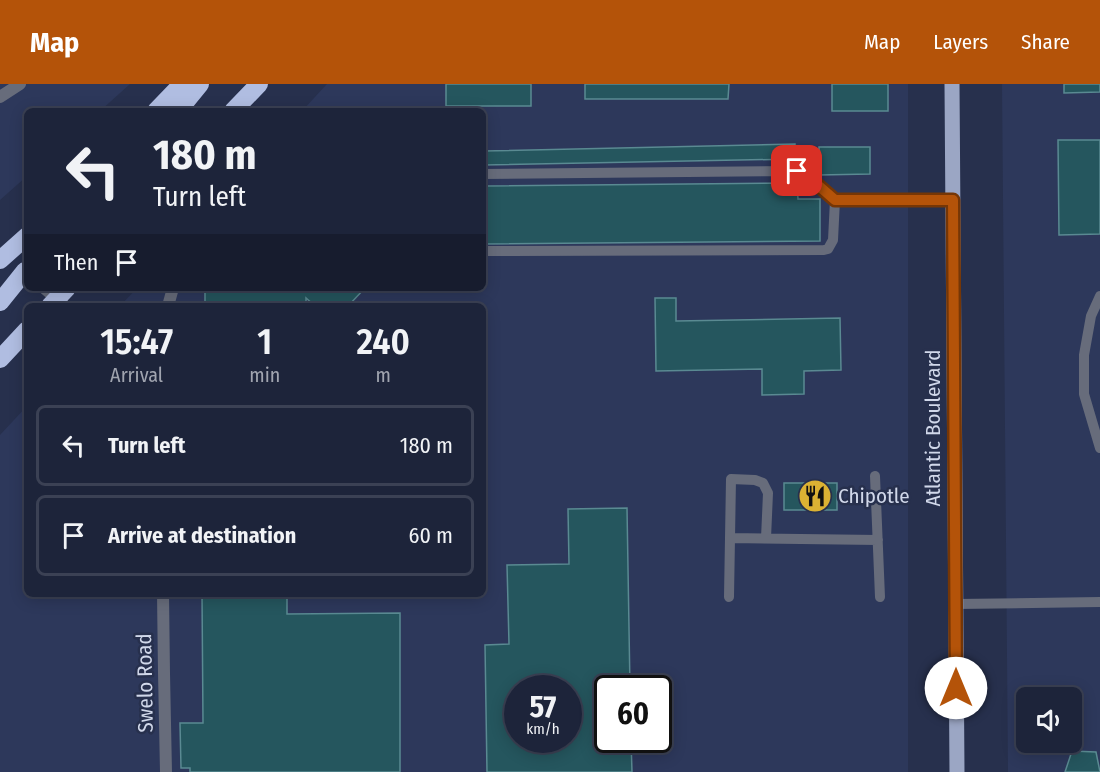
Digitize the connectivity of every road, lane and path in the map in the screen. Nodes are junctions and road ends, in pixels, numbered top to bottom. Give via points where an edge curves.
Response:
1 (20, 84) edge
2 (182, 84) edge
3 (200, 84) edge
4 (259, 84) edge
5 (952, 84) edge
6 (1, 96) edge
7 (159, 108) edge
8 (180, 108) edge
9 (236, 108) edge
10 (486, 174) edge
11 (835, 200) junction
12 (953, 200) junction
13 (24, 242) edge
14 (486, 251) edge
15 (13, 262) edge
16 (1100, 296) edge
17 (0, 302) edge
18 (24, 333) edge
19 (0, 359) edge
20 (1100, 448) edge
21 (875, 476) dead end
22 (730, 538) junction
23 (766, 538) junction
24 (878, 540) junction
25 (163, 597) edge
26 (729, 597) dead end
27 (880, 597) dead end
28 (1100, 602) edge
29 (956, 604) junction
30 (166, 772) edge
31 (957, 772) edge

1 - 6 street
2 - 7 highway
3 - 8 highway
4 - 9 highway
5 - 12 main road, Atlantic Boulevard
10 - 11 lane via 797,171
11 - 12 lane
11 - 14 lane via 833,240 824,250
12 - 29 main road, Atlantic Boulevard
13 - 15 highway
15 - 17 highway
16 - 20 lane via 1090,316 1084,394
18 - 19 highway
21 - 24 lane
22 - 23 lane
22 - 23 lane via 731,479 763,483 768,492
22 - 26 lane
23 - 24 lane
24 - 27 lane
25 - 30 street, Swelo Road
28 - 29 lane
29 - 31 main road, Atlantic Boulevard

